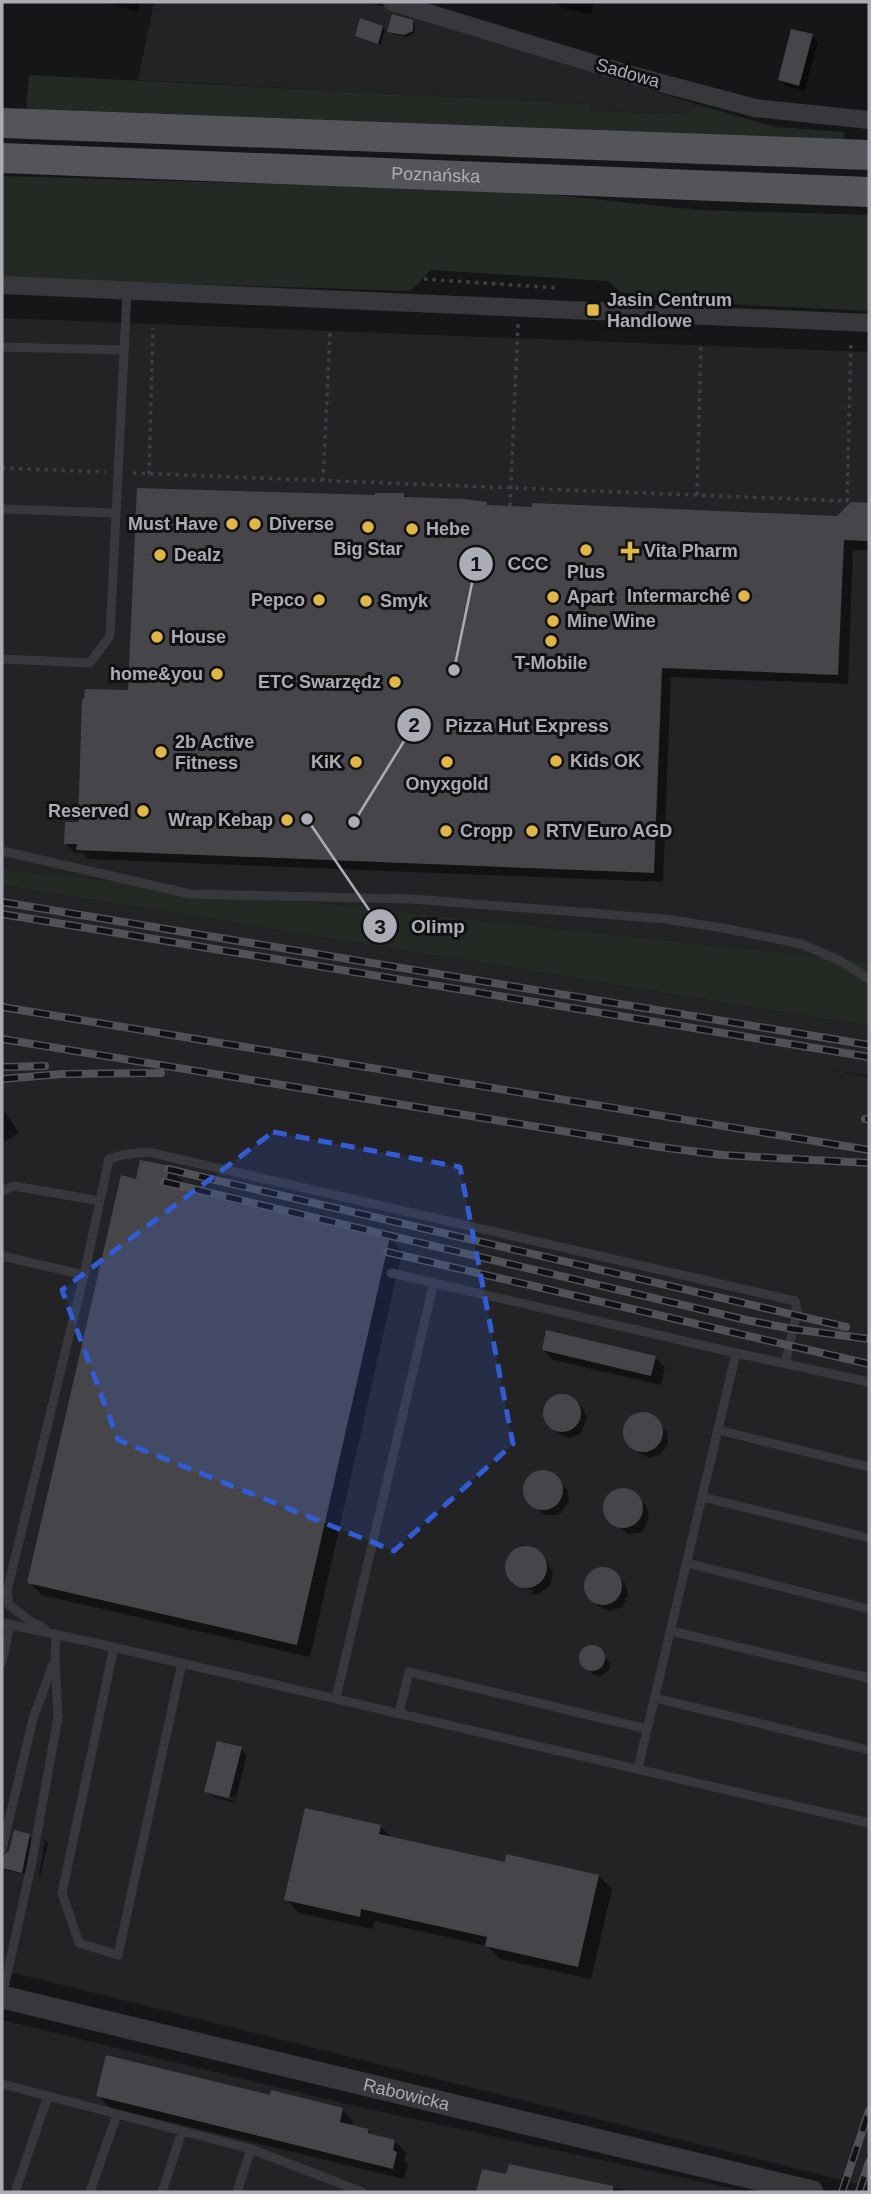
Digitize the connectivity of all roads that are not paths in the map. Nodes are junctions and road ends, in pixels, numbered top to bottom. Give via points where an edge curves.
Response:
1 (392, 2) edge
2 (869, 120) edge
3 (2, 123) edge
4 (869, 155) edge
5 (2, 158) edge
6 (869, 192) edge
7 (2, 285) edge
8 (127, 291) junction
9 (860, 322) edge
10 (2, 347) edge
11 (124, 350) junction
12 (2, 509) edge
13 (116, 513) junction
14 (2, 659) edge
15 (2, 851) edge
16 (869, 979) edge
17 (2, 1191) edge
18 (100, 1201) junction
19 (2, 1256) edge
20 (391, 1273) dead end
21 (84, 1275) junction
22 (435, 1282) junction
23 (736, 1353) junction
24 (785, 1364) junction
25 (869, 1382) edge
26 (718, 1430) junction
27 (869, 1467) edge
28 (702, 1497) junction
29 (869, 1538) edge
30 (687, 1563) junction
31 (869, 1609) edge
32 (6, 1624) edge
33 (671, 1631) junction
34 (56, 1634) junction
35 (114, 1647) junction
36 (55, 1659) junction
37 (2, 1662) edge
38 (182, 1663) junction
39 (869, 1678) edge
40 (336, 1698) junction
41 (655, 1698) junction
42 (399, 1713) junction
43 (647, 1729) junction
44 (869, 1750) edge
45 (638, 1768) junction
46 (869, 1823) edge
47 (2, 1849) edge
48 (2, 1997) edge
49 (2, 2084) edge
50 (48, 2096) junction
51 (117, 2114) junction
52 (182, 2131) junction
53 (251, 2149) junction
54 (15, 2192) edge
55 (90, 2192) edge
56 (162, 2192) edge
57 (237, 2192) edge
58 (362, 2192) edge
59 (812, 2192) edge

1 - 2 street, Sadowa via 755,108
3 - 4 main road, Poznańska
5 - 6 main road, Poznańska
7 - 8 street
8 - 9 street
8 - 11 lane
10 - 11 lane
11 - 13 lane
12 - 13 lane
13 - 14 lane via 110,636 90,663
15 - 16 lane via 190,894 412,899 664,919 801,944
17 - 18 lane via 15,1185
18 - 21 lane
18 - 24 lane via 109,1159 148,1152 795,1301 797,1312
19 - 21 lane
20 - 22 lane
21 - 34 lane via 6,1591 9,1605
22 - 23 lane
22 - 40 lane
23 - 24 lane
23 - 26 lane
24 - 25 lane
26 - 27 lane
26 - 28 lane
28 - 29 lane
28 - 30 lane
30 - 31 lane
30 - 33 lane
32 - 34 lane
32 - 37 lane
33 - 39 lane
33 - 41 lane
34 - 35 lane
34 - 36 lane
35 - 38 lane
35 - 38 lane via 62,1893 79,1942 118,1955
36 - 47 lane via 33,1719
36 - 48 lane via 58,1717
38 - 40 lane
40 - 42 lane
41 - 43 lane
41 - 44 lane
42 - 43 lane via 410,1672
42 - 45 lane
43 - 45 lane
45 - 46 lane
48 - 59 street, Rabowicka
49 - 50 lane
50 - 51 lane
50 - 54 lane
51 - 52 lane
51 - 55 lane
52 - 53 lane
52 - 56 lane
53 - 57 lane
53 - 58 lane

